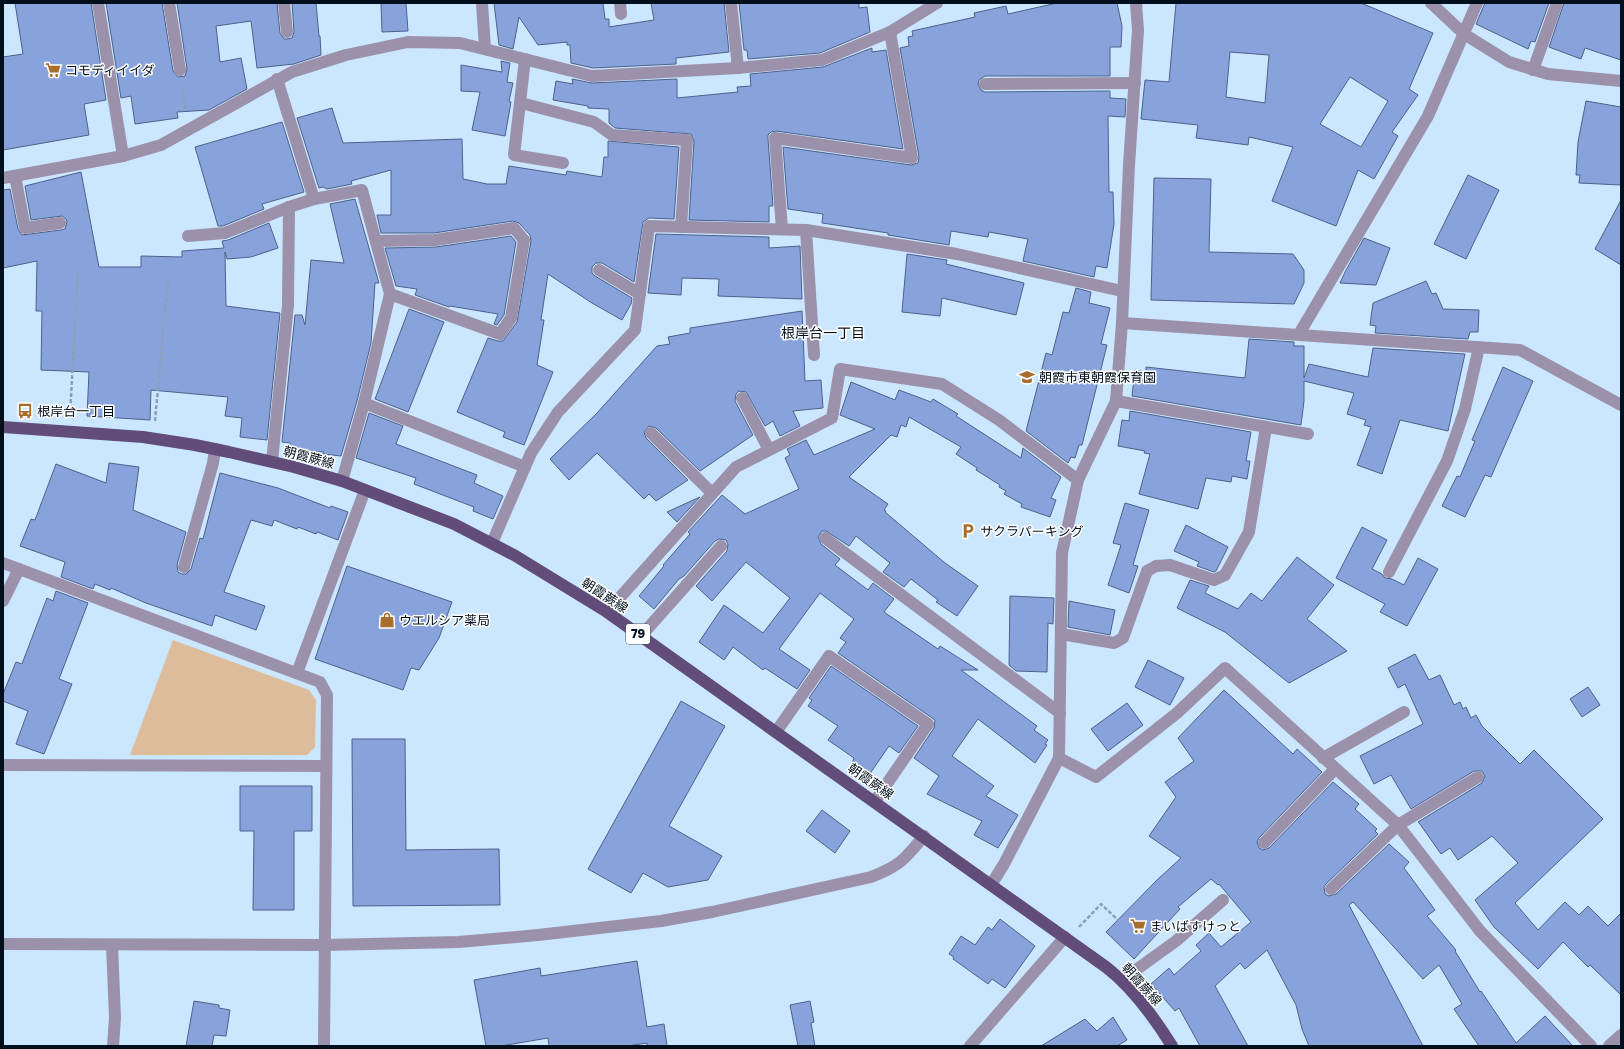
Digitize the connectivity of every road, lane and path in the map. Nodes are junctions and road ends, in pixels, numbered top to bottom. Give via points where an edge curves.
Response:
1 (98, 3) edge
2 (169, 3) edge
3 (284, 3) edge
4 (482, 3) edge
5 (731, 3) edge
6 (937, 3) edge
7 (1136, 3) edge
8 (1431, 3) edge
9 (1477, 3) edge
10 (1557, 3) edge
11 (287, 32) dead end
12 (890, 32) junction
13 (1464, 34) junction
14 (485, 49) junction
15 (525, 59) junction
16 (738, 68) junction
17 (180, 70) joint
18 (1533, 70) junction
19 (277, 79) junction
20 (1621, 81) edge
21 (1135, 83) junction
22 (985, 84) dead end
23 (521, 104) junction
24 (189, 130) junction
25 (123, 156) junction
26 (563, 163) dead end
27 (9, 177) edge
28 (314, 199) junction
29 (289, 207) junction
30 (60, 223) dead end
31 (681, 227) junction
32 (782, 229) junction
33 (806, 230) junction
34 (188, 236) dead end
35 (376, 241) junction
36 (78, 270) dead end
37 (599, 270) dead end
38 (168, 279) dead end
39 (1122, 291) junction
40 (390, 294) junction
41 (640, 294) junction
42 (1122, 323) junction
43 (1299, 334) junction
44 (1479, 347) junction
45 (814, 355) dead end
46 (742, 398) dead end
47 (1116, 401) junction
48 (364, 403) junction
49 (1621, 405) edge
50 (3, 427) edge
51 (1266, 427) junction
52 (69, 431) junction
53 (651, 433) dead end
54 (1308, 434) dead end
55 (153, 439) junction
56 (215, 449) junction
57 (769, 450) junction
58 (272, 461) junction
59 (525, 467) junction
60 (1078, 480) junction
61 (342, 481) junction
62 (365, 490) junction
63 (712, 493) junction
64 (825, 538) dead end
65 (492, 543) junction
66 (721, 546) dead end
67 (3, 563) edge
68 (184, 567) dead end
69 (19, 569) junction
70 (1389, 572) dead end
71 (3, 601) edge
72 (607, 612) junction
73 (1061, 634) junction
74 (641, 636) junction
75 (297, 673) junction
76 (1404, 712) dead end
77 (1060, 713) junction
78 (776, 732) junction
79 (1059, 758) junction
80 (1323, 758) junction
81 (3, 765) edge
82 (325, 766) junction
83 (1335, 768) junction
84 (1478, 777) dead end
85 (875, 801) junction
86 (1398, 825) junction
87 (924, 836) junction
88 (1264, 843) dead end
89 (991, 885) junction
90 (1332, 889) dead end
91 (1223, 900) dead end
92 (1118, 920) dead end
93 (1078, 928) dead end
94 (1066, 937) junction
95 (3, 944) edge
96 (324, 944) junction
97 (112, 945) junction
98 (1122, 980) junction
99 (1621, 1035) edge
100 (113, 1046) edge
101 (324, 1046) edge
102 (970, 1046) edge
103 (1172, 1046) edge
104 (1591, 1046) edge
105 (1609, 1046) edge

1 - 25 street
2 - 17 street
3 - 11 street
4 - 14 street
5 - 16 street
6 - 12 street
7 - 21 street via 1138,30
8 - 13 street
9 - 13 street
10 - 18 street
12 - 16 street via 822,60
12 - 32 street via 912,158 774,138
13 - 18 street via 1509,62
13 - 43 street via 1428,116
14 - 15 street
14 - 19 street via 460,43 408,42 346,55
15 - 16 street via 592,76
15 - 23 street
17 - 24 path
18 - 20 street via 1548,74
19 - 24 street
19 - 28 street
21 - 22 street
21 - 39 street
23 - 26 street via 514,155
23 - 31 street via 594,122 612,135 687,140
24 - 25 street via 161,145
25 - 27 street
27 - 30 street via 25,228
28 - 29 street
28 - 35 street via 362,190
29 - 34 street via 225,233
29 - 58 street via 288,305
31 - 32 street
31 - 41 street via 649,226
32 - 33 street
33 - 39 street via 957,254
33 - 45 street
35 - 40 street
35 - 40 street via 435,240 514,228 524,240 511,318 500,334
36 - 52 path
37 - 41 street
38 - 55 path
39 - 42 street
40 - 48 street
41 - 59 street via 635,330 558,412 531,453
42 - 43 street
42 - 47 street
43 - 44 street
44 - 49 street via 1520,350
44 - 70 street via 1465,409 1447,461
46 - 57 street
47 - 51 street
47 - 60 street
48 - 59 street
48 - 61 street
50 - 52 main road, 朝霞蕨線 / 79
51 - 54 street
51 - 73 street via 1249,532 1225,576 1214,580 1170,564 1156,566 1147,571 1123,638 1114,643
52 - 55 main road, 朝霞蕨線 / 79
53 - 63 street
55 - 56 main road, 朝霞蕨線 / 79
56 - 58 main road, 朝霞蕨線 / 79
56 - 68 street
57 - 60 street via 832,418 840,369 942,384 999,420
57 - 63 street via 736,467
58 - 61 main road, 朝霞蕨線 / 79
59 - 65 street
60 - 73 street via 1062,553
61 - 62 main road, 朝霞蕨線 / 79
62 - 65 main road, 朝霞蕨線 / 79 via 454,524
62 - 75 street
63 - 72 street
64 - 77 street
65 - 72 main road, 朝霞蕨線 / 79
66 - 74 street
67 - 69 street
69 - 71 street
69 - 75 street
72 - 74 main road, 朝霞蕨線 / 79
73 - 77 street
74 - 78 main road, 朝霞蕨線 / 79
75 - 82 street via 320,682 327,695
76 - 80 street
77 - 79 street
78 - 85 main road, 朝霞蕨線 / 79
78 - 85 street via 828,656 928,724
79 - 80 street via 1096,777 1177,713 1225,668
79 - 89 street
80 - 83 street
81 - 82 street
82 - 96 street
83 - 86 street
83 - 88 street
84 - 86 street
85 - 87 main road, 朝霞蕨線 / 79
86 - 90 street
86 - 104 street via 1480,932
87 - 89 main road, 朝霞蕨線 / 79
87 - 96 street via 902,862 871,877 712,912 661,921 459,942
89 - 94 main road, 朝霞蕨線 / 79
91 - 98 street via 1176,941
92 - 93 path via 1101,904
94 - 98 main road, 朝霞蕨線 / 79
94 - 102 street
95 - 97 street
96 - 97 street
96 - 101 street
97 - 100 street via 115,1018
98 - 103 main road, 朝霞蕨線 / 79
99 - 105 street

